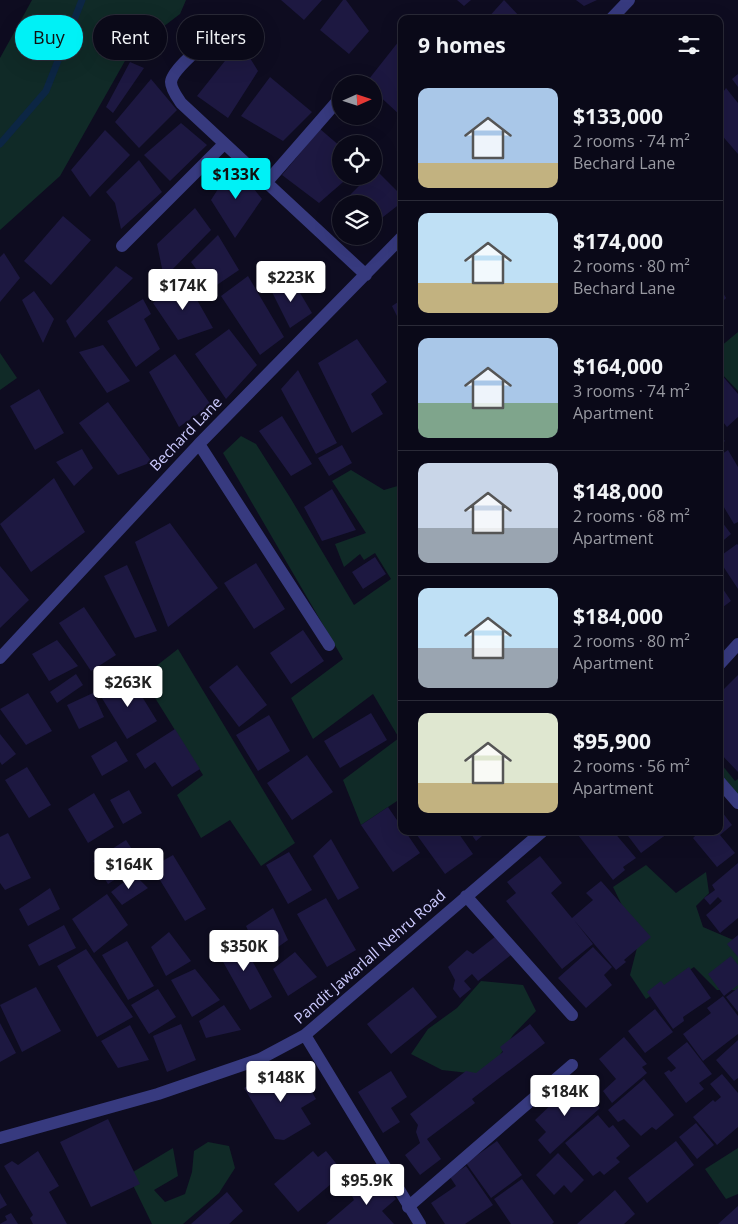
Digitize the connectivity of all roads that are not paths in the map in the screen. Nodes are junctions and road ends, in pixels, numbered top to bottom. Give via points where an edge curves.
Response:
1 (629, 0) edge
2 (615, 15) edge
3 (188, 60) edge
4 (332, 107) edge
5 (224, 144) junction
6 (266, 183) junction
7 (398, 241) edge
8 (122, 246) dead end
9 (366, 275) junction
10 (199, 444) junction
11 (738, 644) edge
12 (329, 645) dead end
13 (0, 658) edge
14 (723, 661) edge
15 (723, 785) edge
16 (738, 803) edge
17 (538, 835) edge
18 (466, 896) junction
19 (572, 1015) dead end
20 (305, 1035) junction
21 (572, 1065) dead end
22 (0, 1138) edge
23 (408, 1207) junction
24 (420, 1224) edge

1 - 2 street
3 - 5 street via 171,80 172,88 181,103
4 - 6 street
5 - 6 street
5 - 8 street
6 - 9 street
7 - 9 street, Bechard Lane
9 - 10 street, Bechard Lane
10 - 12 street
10 - 13 street, Bechard Lane
11 - 14 street
15 - 16 street
17 - 18 street, Pandit Jawarlall Nehru Road
18 - 19 street
18 - 20 street, Pandit Jawarlall Nehru Road
20 - 22 street, Pandit Jawarlall Nehru Road via 260,1059 158,1094
20 - 23 street
21 - 23 street
23 - 24 street

